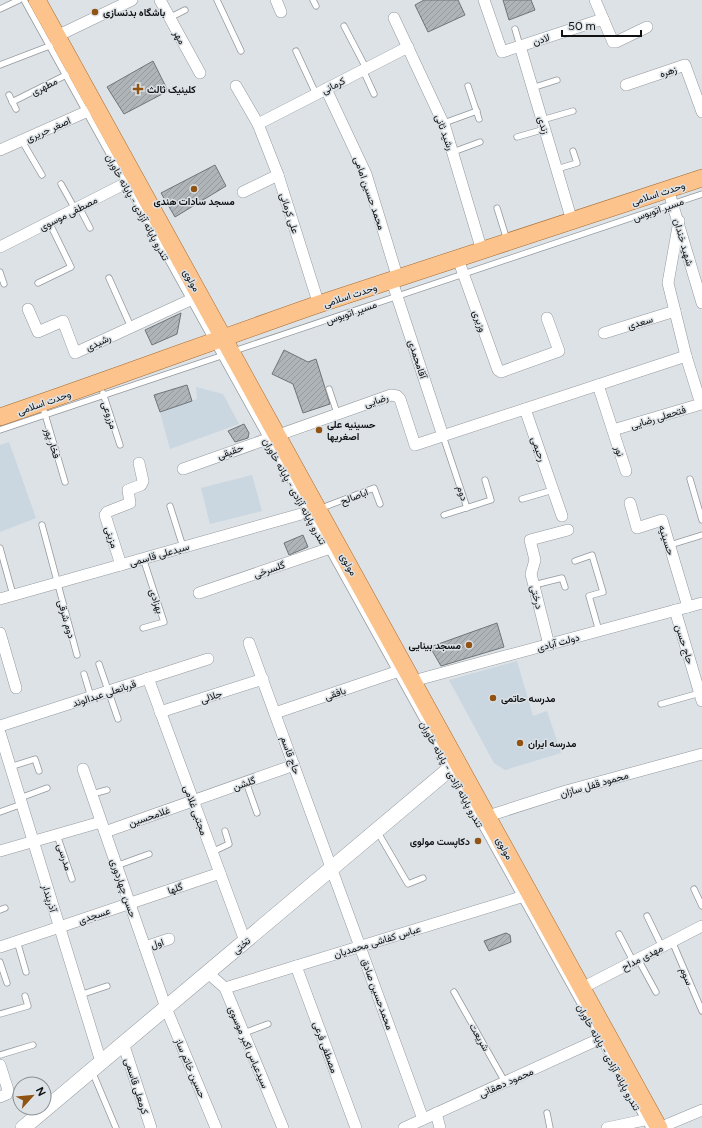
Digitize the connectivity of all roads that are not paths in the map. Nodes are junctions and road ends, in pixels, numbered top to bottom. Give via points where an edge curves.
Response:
1 (19, 0) edge
2 (24, 0) edge
3 (37, 0) edge
4 (132, 0) edge
5 (160, 0) edge
6 (217, 0) edge
7 (276, 0) edge
8 (484, 0) edge
9 (595, 0) edge
10 (115, 4) edge
11 (0, 9) edge
12 (185, 10) dead end
13 (282, 12) dead end
14 (169, 18) junction
15 (394, 18) dead end
16 (603, 19) junction
17 (344, 26) dead end
18 (647, 27) dead end
19 (515, 29) dead end
20 (56, 41) junction
21 (520, 46) junction
22 (408, 47) junction
23 (241, 51) dead end
24 (296, 51) dead end
25 (0, 65) edge
26 (364, 69) junction
27 (71, 73) junction
28 (200, 73) dead end
29 (557, 80) dead end
30 (626, 85) dead end
31 (236, 86) dead end
32 (468, 86) dead end
33 (326, 88) junction
34 (532, 88) junction
35 (316, 94) junction
36 (374, 94) dead end
37 (9, 95) dead end
38 (12, 102) junction
39 (16, 109) dead end
40 (91, 110) junction
41 (476, 111) junction
42 (573, 111) dead end
43 (702, 112) edge
44 (480, 119) dead end
45 (444, 123) junction
46 (258, 124) junction
47 (544, 124) junction
48 (517, 137) dead end
49 (22, 141) junction
50 (480, 142) dead end
51 (0, 150) edge
52 (573, 151) dead end
53 (453, 152) junction
54 (557, 169) junction
55 (42, 175) dead end
56 (278, 175) junction
57 (702, 178) edge
58 (130, 180) junction
59 (61, 184) dead end
60 (243, 192) dead end
61 (702, 194) edge
62 (670, 196) junction
63 (77, 208) junction
64 (497, 208) dead end
65 (572, 221) junction
66 (678, 221) junction
67 (49, 222) junction
68 (90, 228) dead end
69 (508, 242) junction
70 (0, 248) edge
71 (482, 251) junction
72 (461, 267) junction
73 (0, 272) edge
74 (109, 278) dead end
75 (38, 283) dead end
76 (4, 284) dead end
77 (396, 286) junction
78 (195, 298) junction
79 (701, 299) edge
80 (319, 304) junction
81 (28, 309) dead end
82 (675, 311) junction
83 (548, 318) dead end
84 (131, 327) junction
85 (604, 333) dead end
86 (223, 346) junction
87 (686, 356) junction
88 (598, 385) junction
89 (329, 389) dead end
90 (102, 390) junction
91 (43, 409) junction
92 (525, 409) junction
93 (337, 413) junction
94 (0, 417) edge
95 (0, 430) edge
96 (613, 430) junction
97 (271, 436) junction
98 (443, 436) junction
99 (120, 446) dead end
100 (139, 464) dead end
101 (183, 469) dead end
102 (626, 472) dead end
103 (690, 479) dead end
104 (485, 480) dead end
105 (65, 482) dead end
106 (553, 490) junction
107 (522, 499) dead end
108 (630, 503) dead end
109 (380, 504) dead end
110 (170, 506) dead end
111 (467, 508) junction
112 (313, 510) junction
113 (444, 515) dead end
114 (562, 516) dead end
115 (702, 520) edge
116 (42, 525) dead end
117 (568, 530) dead end
118 (702, 536) edge
119 (670, 546) junction
120 (183, 547) junction
121 (333, 547) junction
122 (0, 548) edge
123 (143, 558) junction
124 (575, 561) dead end
125 (121, 565) junction
126 (57, 583) junction
127 (534, 585) junction
128 (565, 587) dead end
129 (199, 593) dead end
130 (13, 595) junction
131 (0, 599) edge
132 (702, 603) edge
133 (688, 607) junction
134 (675, 610) junction
135 (143, 628) dead end
136 (599, 631) junction
137 (0, 633) edge
138 (249, 643) dead end
139 (549, 645) junction
140 (77, 656) dead end
141 (208, 659) dead end
142 (99, 664) dead end
143 (11, 671) junction
144 (396, 672) junction
145 (0, 674) edge
146 (84, 674) dead end
147 (148, 678) junction
148 (263, 679) junction
149 (414, 681) junction
150 (16, 688) dead end
151 (108, 691) junction
152 (91, 697) junction
153 (701, 697) edge
154 (661, 704) dead end
155 (160, 712) junction
156 (275, 713) junction
157 (118, 719) dead end
158 (0, 726) edge
159 (0, 733) edge
160 (702, 754) edge
161 (294, 765) junction
162 (454, 766) junction
163 (10, 767) junction
164 (83, 769) dead end
165 (39, 771) dead end
166 (246, 782) junction
167 (47, 788) dead end
168 (107, 790) dead end
169 (92, 794) junction
170 (21, 801) junction
171 (193, 801) junction
172 (0, 812) edge
173 (257, 813) dead end
174 (488, 816) junction
175 (103, 827) junction
176 (225, 830) dead end
177 (377, 831) junction
178 (57, 835) junction
179 (33, 842) junction
180 (0, 851) edge
181 (212, 852) junction
182 (149, 854) dead end
183 (116, 866) junction
184 (332, 868) junction
185 (220, 873) junction
186 (423, 878) dead end
187 (72, 879) dead end
188 (694, 889) dead end
189 (525, 896) junction
190 (129, 904) junction
191 (702, 906) edge
192 (647, 916) dead end
193 (702, 926) edge
194 (59, 927) junction
195 (619, 934) dead end
196 (169, 939) dead end
197 (18, 941) junction
198 (245, 941) junction
199 (672, 941) junction
200 (1, 945) edge
201 (360, 946) junction
202 (662, 946) junction
203 (144, 947) junction
204 (636, 960) junction
205 (0, 962) edge
206 (296, 966) junction
207 (26, 972) dead end
208 (208, 973) junction
209 (7, 983) dead end
210 (107, 986) dead end
211 (224, 988) junction
212 (582, 988) junction
213 (454, 992) dead end
214 (656, 992) dead end
215 (80, 995) junction
216 (25, 996) dead end
217 (166, 1008) junction
218 (702, 1011) edge
219 (0, 1014) edge
220 (268, 1024) dead end
221 (244, 1033) junction
222 (604, 1037) junction
223 (123, 1043) junction
224 (33, 1045) dead end
225 (0, 1055) edge
226 (0, 1064) edge
227 (96, 1066) junction
228 (505, 1082) junction
229 (4, 1095) edge
230 (702, 1110) edge
231 (547, 1113) dead end
232 (436, 1114) junction
233 (423, 1119) junction
234 (653, 1124) edge
235 (23, 1128) edge
236 (116, 1128) edge
237 (151, 1128) edge
238 (216, 1128) edge
239 (283, 1128) edge
240 (356, 1128) edge
241 (404, 1128) edge
242 (440, 1128) edge
243 (550, 1128) edge
244 (607, 1128) edge

1 - 11 lane
2 - 20 lane
3 - 20 main road, مولوی
4 - 10 street
5 - 14 street, مهر
6 - 23 lane
7 - 13 street
8 - 21 street, لادن via 502,52
9 - 16 street
10 - 20 street
12 - 14 lane
14 - 28 street, مهر
15 - 22 street, رشید ثانی
16 - 18 street via 613,42
16 - 21 street, لادن
17 - 26 lane
19 - 21 lane, زندی
20 - 25 lane
20 - 27 main road, مولوی
21 - 34 street, زندی
22 - 26 street, کرمانی
22 - 45 street, رشید ثانی
24 - 35 lane
26 - 33 street, کرمانی
26 - 36 lane
27 - 38 lane, مطهری
27 - 40 main road, مولوی
29 - 34 lane
30 - 43 street, زهره via 685,65
31 - 46 street, علی کرمانی
32 - 41 lane
33 - 35 street, کرمانی
33 - 77 street, محمد حسین امامی via 366,174
34 - 47 street, زندی
35 - 46 street, کرمانی
37 - 38 lane
38 - 39 lane
40 - 49 street, اصغر حریری
40 - 58 main road, مولوی
41 - 44 lane
41 - 45 lane
42 - 47 lane
45 - 53 street, رشید ثانی
46 - 56 street, علی کرمانی
47 - 48 lane
47 - 54 street, زندی
49 - 51 street, اصغر حریری
49 - 55 lane
50 - 53 lane
52 - 54 lane via 577,163
53 - 71 street, رشید ثانی
54 - 65 street, زندی
56 - 60 street
56 - 80 street, علی کرمانی
57 - 62 main road, وحدت اسلامی
58 - 63 street, مصطفی موسوی
58 - 78 main road, مولوی
59 - 63 lane
61 - 62 lane, مسیر اتوبوس
62 - 65 main road, وحدت اسلامی
62 - 66 street, شهید خندان
62 - 72 lane, مسیر اتوبوس
63 - 67 street, مصطفی موسوی
63 - 68 lane
64 - 69 lane
65 - 69 main road, وحدت اسلامی
66 - 79 street, شهید خندان
66 - 82 street, فتحعلی رضایی via 668,283
67 - 70 street, مصطفی موسوی
67 - 75 lane via 71,267
69 - 71 main road, وحدت اسلامی
71 - 72 main road, وحدت اسلامی
72 - 77 main road, وحدت اسلامی
72 - 83 street, وزیری via 496,366 501,372 559,351
73 - 76 lane
74 - 84 lane
77 - 80 main road, وحدت اسلامی
77 - 86 lane, مسیر اتوبوس
77 - 98 street, آقامحمدی
78 - 84 street, رشیدی
78 - 86 main road, مولوی
80 - 86 main road, وحدت اسلامی
81 - 84 street, رشیدی via 38,332 63,322 75,353
82 - 85 street, سعدی
82 - 87 street, فتحعلی رضایی
86 - 90 main road, وحدت اسلامی
86 - 97 main road, مولوی
87 - 88 street
87 - 96 street, فتحعلی رضایی via 701,404
88 - 92 street
88 - 96 street
89 - 93 lane
90 - 91 main road, وحدت اسلامی
90 - 99 lane, مزروعی
91 - 94 main road, وحدت اسلامی
91 - 95 lane
91 - 105 lane, فخار پور
92 - 98 street
92 - 106 street, رحیمی
93 - 97 street, رضایی
93 - 98 street, رضایی via 394,395 400,399 415,445
96 - 102 street, نور
97 - 101 street, حقیقی
97 - 112 main road, مولوی
98 - 111 lane, دوم
100 - 125 street, مزینی via 143,482 128,490 130,503 105,515
103 - 115 lane
104 - 111 lane, دوم via 491,500
106 - 107 lane
106 - 114 street, رحیمی
108 - 119 street, حسینیه via 637,528 662,520
109 - 112 lane, اباصالح via 374,488
110 - 120 lane
111 - 113 lane
112 - 120 street, سیدعلی قاسمی
112 - 121 main road, مولوی
116 - 126 lane, دوم شرقی
117 - 127 street, درختی via 530,540 535,560 531,574
118 - 119 lane
119 - 133 street, حسینیه
120 - 123 street, سیدعلی قاسمی
121 - 129 street, گلسرخی
121 - 144 lane, تندرو پایانه آزادی - پایانه خاوران
121 - 149 main road, مولوی
122 - 130 lane
123 - 125 street, سیدعلی قاسمی
123 - 135 lane, بهزادی via 164,622
124 - 136 lane via 592,555 603,592 589,596
125 - 126 street, سیدعلی قاسمی
126 - 130 street, سیدعلی قاسمی
126 - 140 lane, دوم شرقی
127 - 128 lane via 562,578
127 - 139 street, درختی
130 - 131 street, سیدعلی قاسمی
132 - 133 street, دولت آبادی
133 - 134 street, دولت آبادی
134 - 136 street, دولت آبادی
134 - 153 street, حاج حسن
136 - 139 street, دولت آبادی
137 - 143 street
138 - 148 street, حاج قاسم
139 - 149 street, دولت آبادی
141 - 147 street, قربانعلی عبدالوند
142 - 151 lane
143 - 145 street
143 - 150 street
144 - 156 street, بافقی
144 - 162 lane, تندرو پایانه آزادی - پایانه خاوران
146 - 152 lane
147 - 151 street, قربانعلی عبدالوند
147 - 155 street, مجتبی غلامی
148 - 155 street, جلالی
148 - 156 street, حاج قاسم
149 - 162 main road, مولوی
151 - 152 street, قربانعلی عبدالوند
151 - 157 lane
152 - 158 street, قربانعلی عبدالوند
153 - 154 lane
155 - 171 street, مجتبی غلامی
156 - 161 street, حاج قاسم
159 - 163 street, آذرپندار
160 - 174 street, محمود قفل سازان via 566,791
161 - 166 street, گلشن
161 - 184 street, حاج قاسم
162 - 174 main road, مولوی
162 - 177 main road, تختی
162 - 189 lane, تندرو پایانه آزادی - پایانه خاوران
163 - 165 lane via 35,759
163 - 170 street, آذرپندار
164 - 169 street, حسن چهاردوری
166 - 171 street, گلشن
166 - 173 lane
167 - 170 lane
168 - 169 lane
169 - 175 street, حسن چهاردوری
170 - 172 lane
170 - 179 street, آذرپندار
171 - 175 street, غلامحسین
171 - 181 street, مجتبی غلامی
174 - 189 main road, مولوی
175 - 178 street, مدرسی
175 - 183 street, حسن چهاردوری
176 - 181 lane via 230,844
177 - 184 main road, تختی
177 - 186 lane via 408,884
178 - 179 street, مدرسی
178 - 187 lane, مدرسی
179 - 180 street, مدرسی
179 - 194 street, آذرپندار
181 - 185 street, مجتبی غلامی
182 - 183 lane
183 - 190 street, حسن چهاردوری
184 - 198 main road, تختی
184 - 201 street, محمدحسین صادق
185 - 190 street, گلها
185 - 198 street, مجتبی غلامی
188 - 191 lane
189 - 201 street, عباس کفاشی محمدیان
189 - 212 main road, مولوی
189 - 222 lane, تندرو پایانه آزادی - پایانه خاوران
190 - 194 street, عسجدی
190 - 203 street, حسن چهاردوری
192 - 202 lane
193 - 199 street, مهدی مداح
194 - 197 street, عسجدی
194 - 215 street, آذرپندار
195 - 204 lane
196 - 203 street, اول
197 - 200 street, عسجدی
197 - 207 lane
198 - 208 main road, تختی
199 - 202 street, مهدی مداح
199 - 218 lane, سوم
201 - 206 street, عباس کفاشی محمدیان
201 - 233 street, محمدحسین صادق
202 - 204 street, مهدی مداح
203 - 217 street, حسن چهاردوری
204 - 212 street, مهدی مداح
204 - 214 lane
205 - 209 lane
206 - 211 street, عباس کفاشی محمدیان
206 - 240 street, مصطفی فرعی
208 - 211 street, سیدعباس اکبر موسوی
208 - 217 main road, تختی
210 - 215 lane
211 - 221 street, سیدعباس اکبر موسوی
212 - 222 main road, مولوی
213 - 228 lane, شریعت
215 - 227 street, آذرپندار
216 - 219 lane via 28,1006
217 - 223 main road, تختی
217 - 238 street, حسین خاتم ساز
220 - 221 lane
221 - 239 street, سیدعباس اکبر موسوی
222 - 228 street, محمود دهقانی
222 - 234 main road, مولوی
223 - 227 main road, تختی
223 - 237 street, کرمعلی قاسمی
224 - 225 lane
226 - 229 street
227 - 235 main road, تختی
227 - 236 lane
228 - 232 street, محمود دهقانی
230 - 234 street
231 - 243 lane
232 - 233 street, محمود دهقانی
232 - 242 street
233 - 241 street, محمود دهقانی
234 - 244 street

